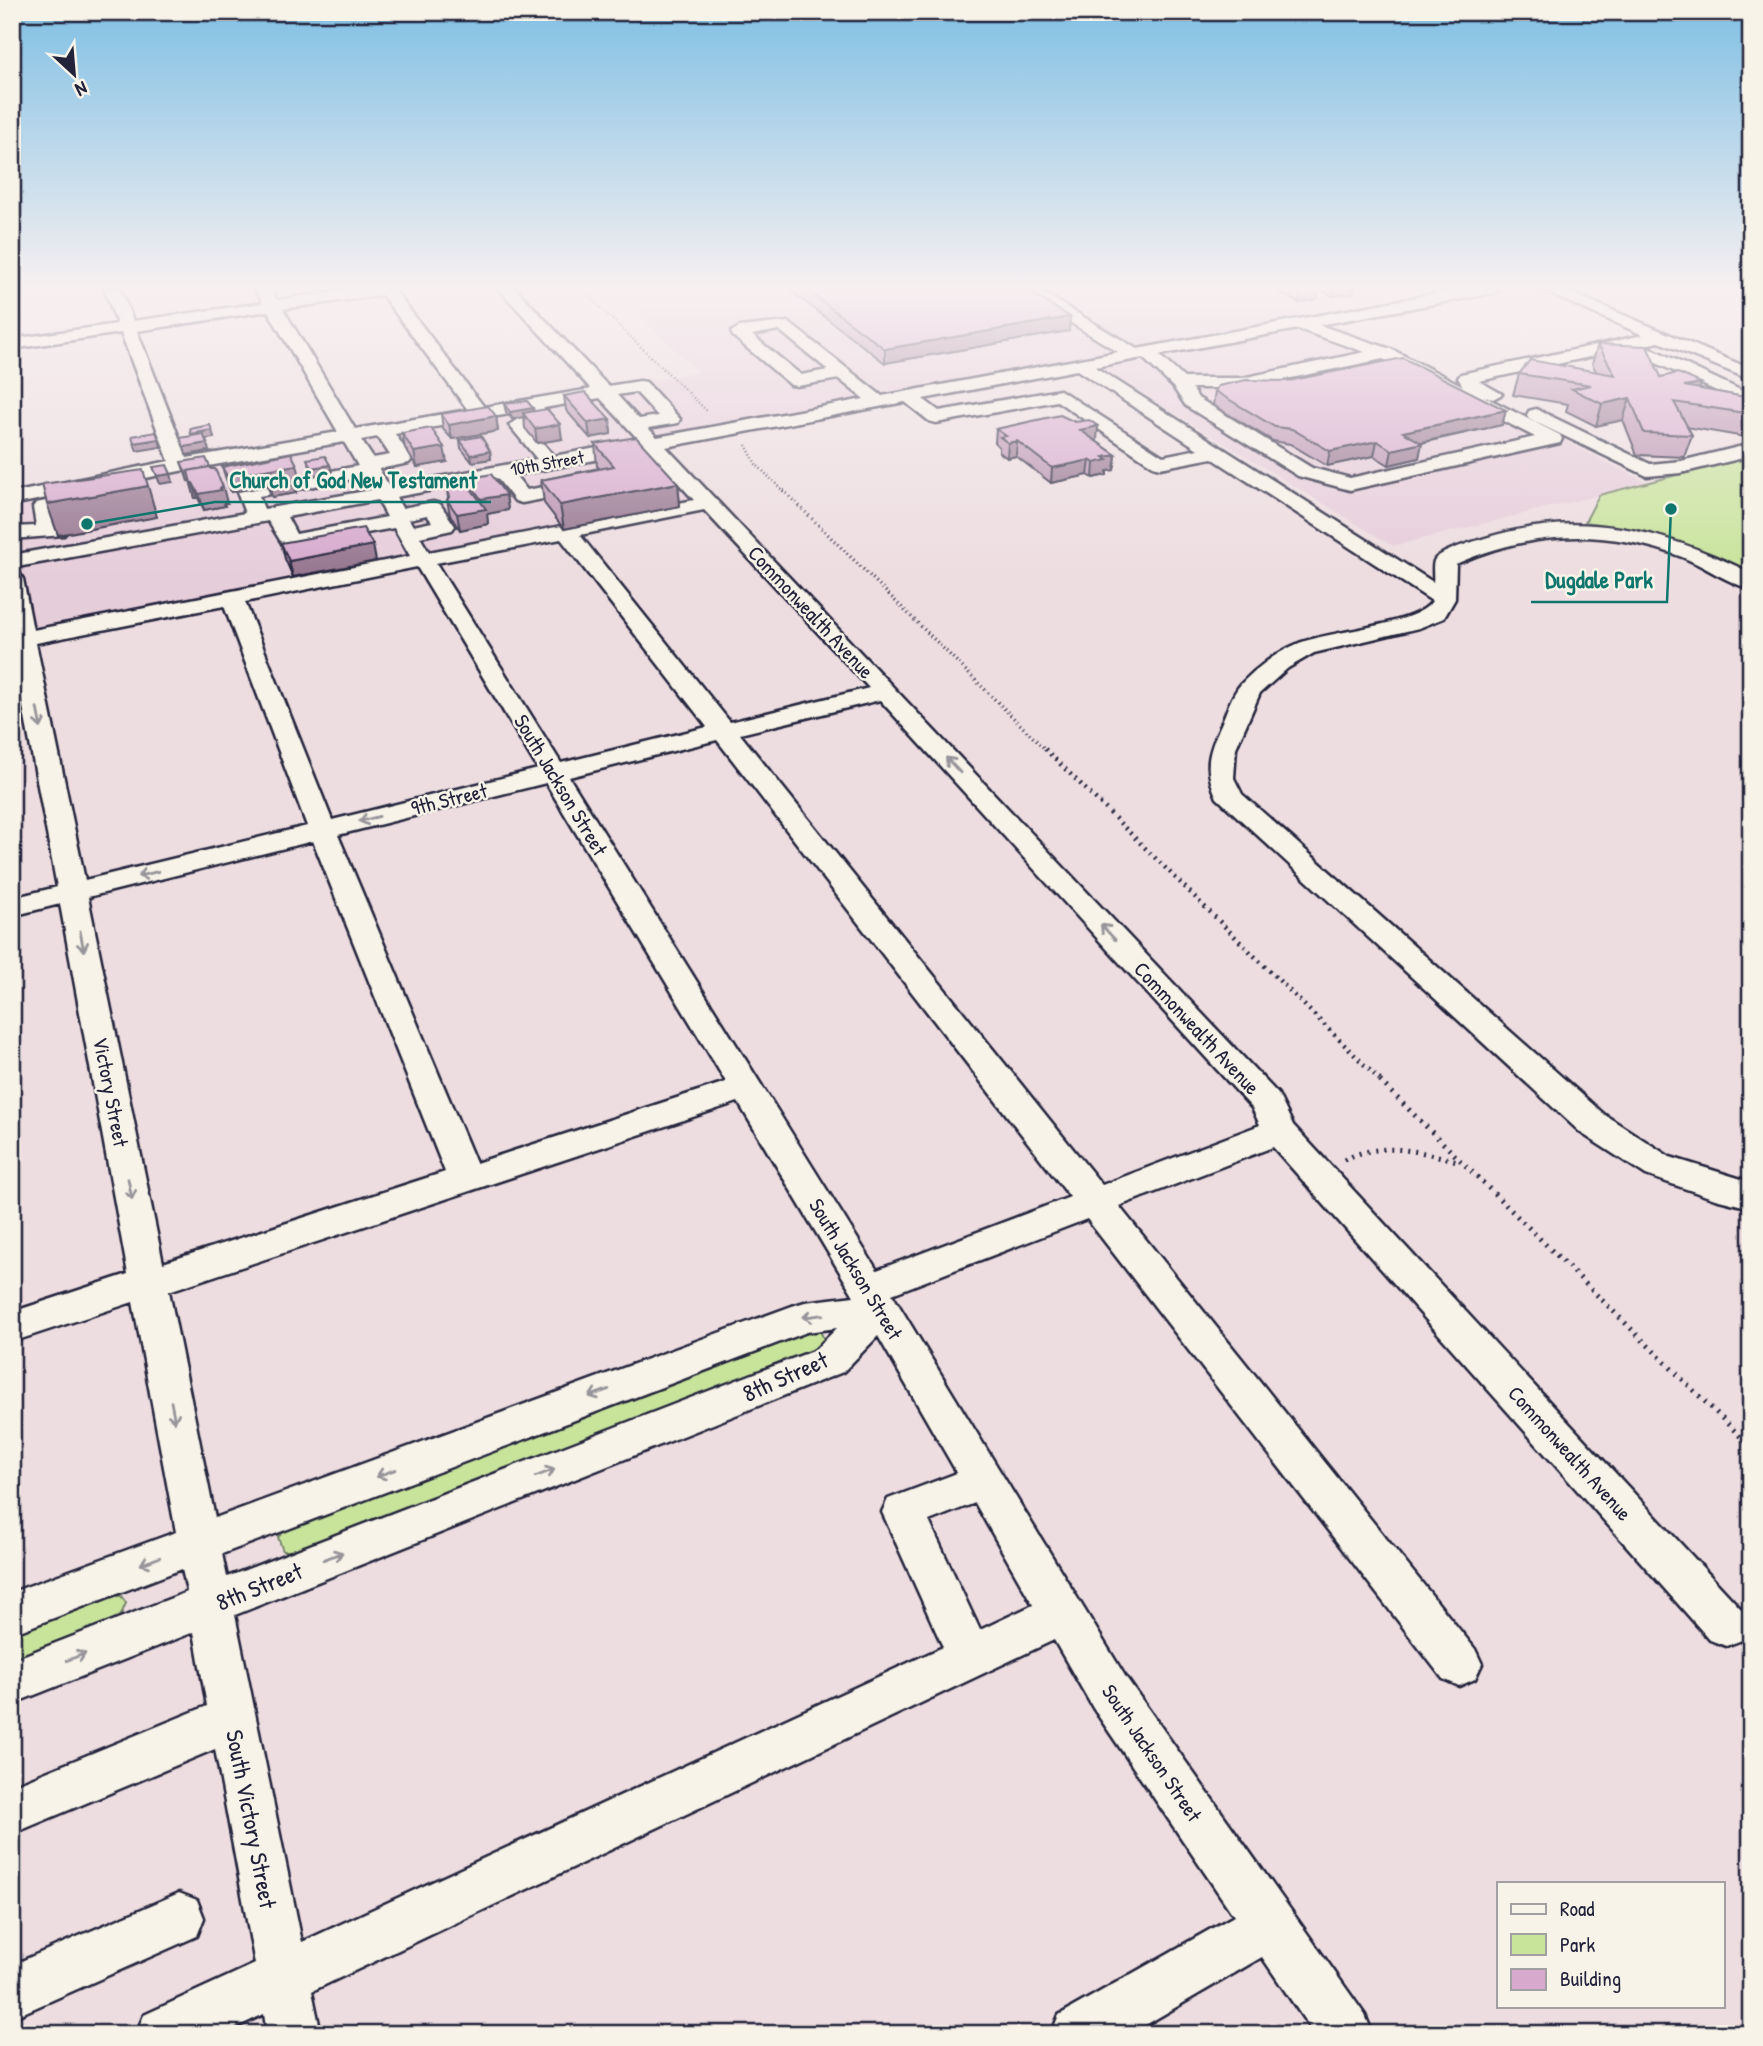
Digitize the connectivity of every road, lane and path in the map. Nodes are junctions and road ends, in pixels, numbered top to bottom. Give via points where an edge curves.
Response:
1 (148, 383) edge
2 (318, 383) edge
3 (458, 383) edge
4 (595, 383) edge
5 (677, 383) edge
6 (855, 383) edge
7 (981, 383) edge
8 (1108, 383) edge
9 (1179, 383) edge
10 (1445, 383) edge
11 (1475, 383) edge
12 (1711, 383) edge
13 (604, 393) junction
14 (909, 397) junction
15 (879, 402) junction
16 (1751, 402) edge
17 (531, 405) junction
18 (480, 414) junction
19 (715, 415) dead end
20 (634, 425) junction
21 (383, 430) junction
22 (745, 438) dead end
23 (652, 444) junction
24 (1751, 450) edge
25 (1214, 452) junction
26 (361, 456) junction
27 (327, 458) junction
28 (560, 461) junction
29 (180, 465) junction
30 (502, 472) junction
31 (139, 474) junction
32 (314, 492) junction
33 (383, 494) junction
34 (12, 499) edge
35 (709, 503) junction
36 (261, 511) junction
37 (565, 530) junction
38 (406, 532) junction
39 (12, 533) edge
40 (64, 535) junction
41 (12, 562) edge
42 (12, 579) edge
43 (1751, 582) edge
44 (232, 597) junction
45 (1444, 599) junction
46 (18, 640) edge
47 (885, 691) junction
48 (724, 731) junction
49 (554, 773) junction
50 (323, 830) junction
51 (73, 892) junction
52 (12, 907) edge
53 (744, 1088) junction
54 (1279, 1131) junction
55 (1463, 1162) junction
56 (1322, 1178) junction
57 (464, 1179) junction
58 (1751, 1195) edge
59 (1095, 1201) junction
60 (148, 1283) junction
61 (875, 1298) junction
62 (12, 1327) edge
63 (1751, 1447) edge
64 (985, 1481) junction
65 (199, 1542) junction
66 (211, 1605) junction
67 (12, 1613) edge
68 (1064, 1613) junction
69 (1726, 1625) dead end
70 (970, 1657) junction
71 (1459, 1664) dead end
72 (12, 1682) edge
73 (233, 1718) junction
74 (12, 1811) edge
75 (178, 1918) dead end
76 (1270, 1924) junction
77 (283, 1976) junction
78 (12, 1992) edge
79 (163, 2034) edge
80 (294, 2034) edge
81 (1078, 2034) edge
82 (1346, 2034) edge

1 - 29 street
2 - 26 street, South Jackson Street
3 - 18 street
4 - 13 street, Commonwealth Avenue
5 - 19 path
6 - 15 street
7 - 14 street, 10th Street
8 - 25 street
9 - 10 street via 1192,402 1305,472 1350,484 1553,439
11 - 24 street via 1647,470
12 - 16 street
13 - 17 street
13 - 20 street, Commonwealth Avenue
13 - 20 street via 640,386 671,419
14 - 15 street, 10th Street
14 - 25 street via 936,417 1060,395 1160,462
15 - 23 street, 10th Street
17 - 18 street
17 - 28 street via 540,414 518,425
18 - 21 street
20 - 23 street, Commonwealth Avenue
21 - 26 street
21 - 26 street via 402,459
22 - 55 path via 756,464
23 - 28 street, 10th Street
23 - 35 street, Commonwealth Avenue
25 - 45 street
26 - 27 street
26 - 27 street
26 - 33 street, South Jackson Street
27 - 29 street
27 - 32 street
28 - 30 street, 10th Street
28 - 30 street via 591,484 522,497
29 - 31 street
30 - 33 street, 10th Street
31 - 34 street
31 - 40 street via 144,489 43,507
32 - 33 street, 10th Street
32 - 36 street
33 - 38 street, South Jackson Street
35 - 37 street
35 - 47 street, Commonwealth Avenue
36 - 38 street via 290,541
36 - 40 street
37 - 38 street
37 - 48 street
38 - 44 street
38 - 49 street, South Jackson Street
39 - 40 street
40 - 41 street
42 - 46 street, Victory Street
43 - 45 street via 1654,540 1620,532 1542,530 1476,545 1445,561
44 - 46 street
44 - 50 street
45 - 58 street via 1436,613 1411,624 1306,648 1249,690 1223,748 1221,778 1230,798 1593,1124 1658,1166
46 -> 51 street, Victory Street
47 - 48 street, 9th Street
54 -> 47 street, Commonwealth Avenue via 1266,1102
48 - 49 street, 9th Street
48 - 59 street
49 -> 50 street, 9th Street
49 - 53 street, South Jackson Street
50 -> 51 street, 9th Street
50 - 57 street
51 - 52 street, 9th Street
51 -> 60 street, Victory Street
53 - 57 street
53 - 61 street, South Jackson Street
54 - 56 street, Commonwealth Avenue
54 - 59 street, 8th Street
55 - 56 path via 1384,1149 1351,1154
55 - 63 path
56 - 69 street, Commonwealth Avenue
57 - 60 street
59 - 61 street, 8th Street
59 - 71 street
60 - 62 street
60 -> 65 street, Victory Street
61 - 64 street, South Jackson Street
61 -> 65 street, 8th Street via 805,1317
66 -> 61 street, 8th Street via 829,1361
64 - 68 street, South Jackson Street
64 - 70 street via 903,1512
65 - 66 street, Victory Street
65 -> 67 street, 8th Street
72 -> 66 street, 8th Street
66 - 73 street, South Victory Street
68 - 70 street
68 - 76 street, South Jackson Street via 1109,1692
70 - 77 street
73 - 74 street
73 - 77 street, South Victory Street
75 - 78 street
76 - 81 street
76 - 82 street, South Jackson Street
77 - 79 street
77 - 80 street, South Victory Street

